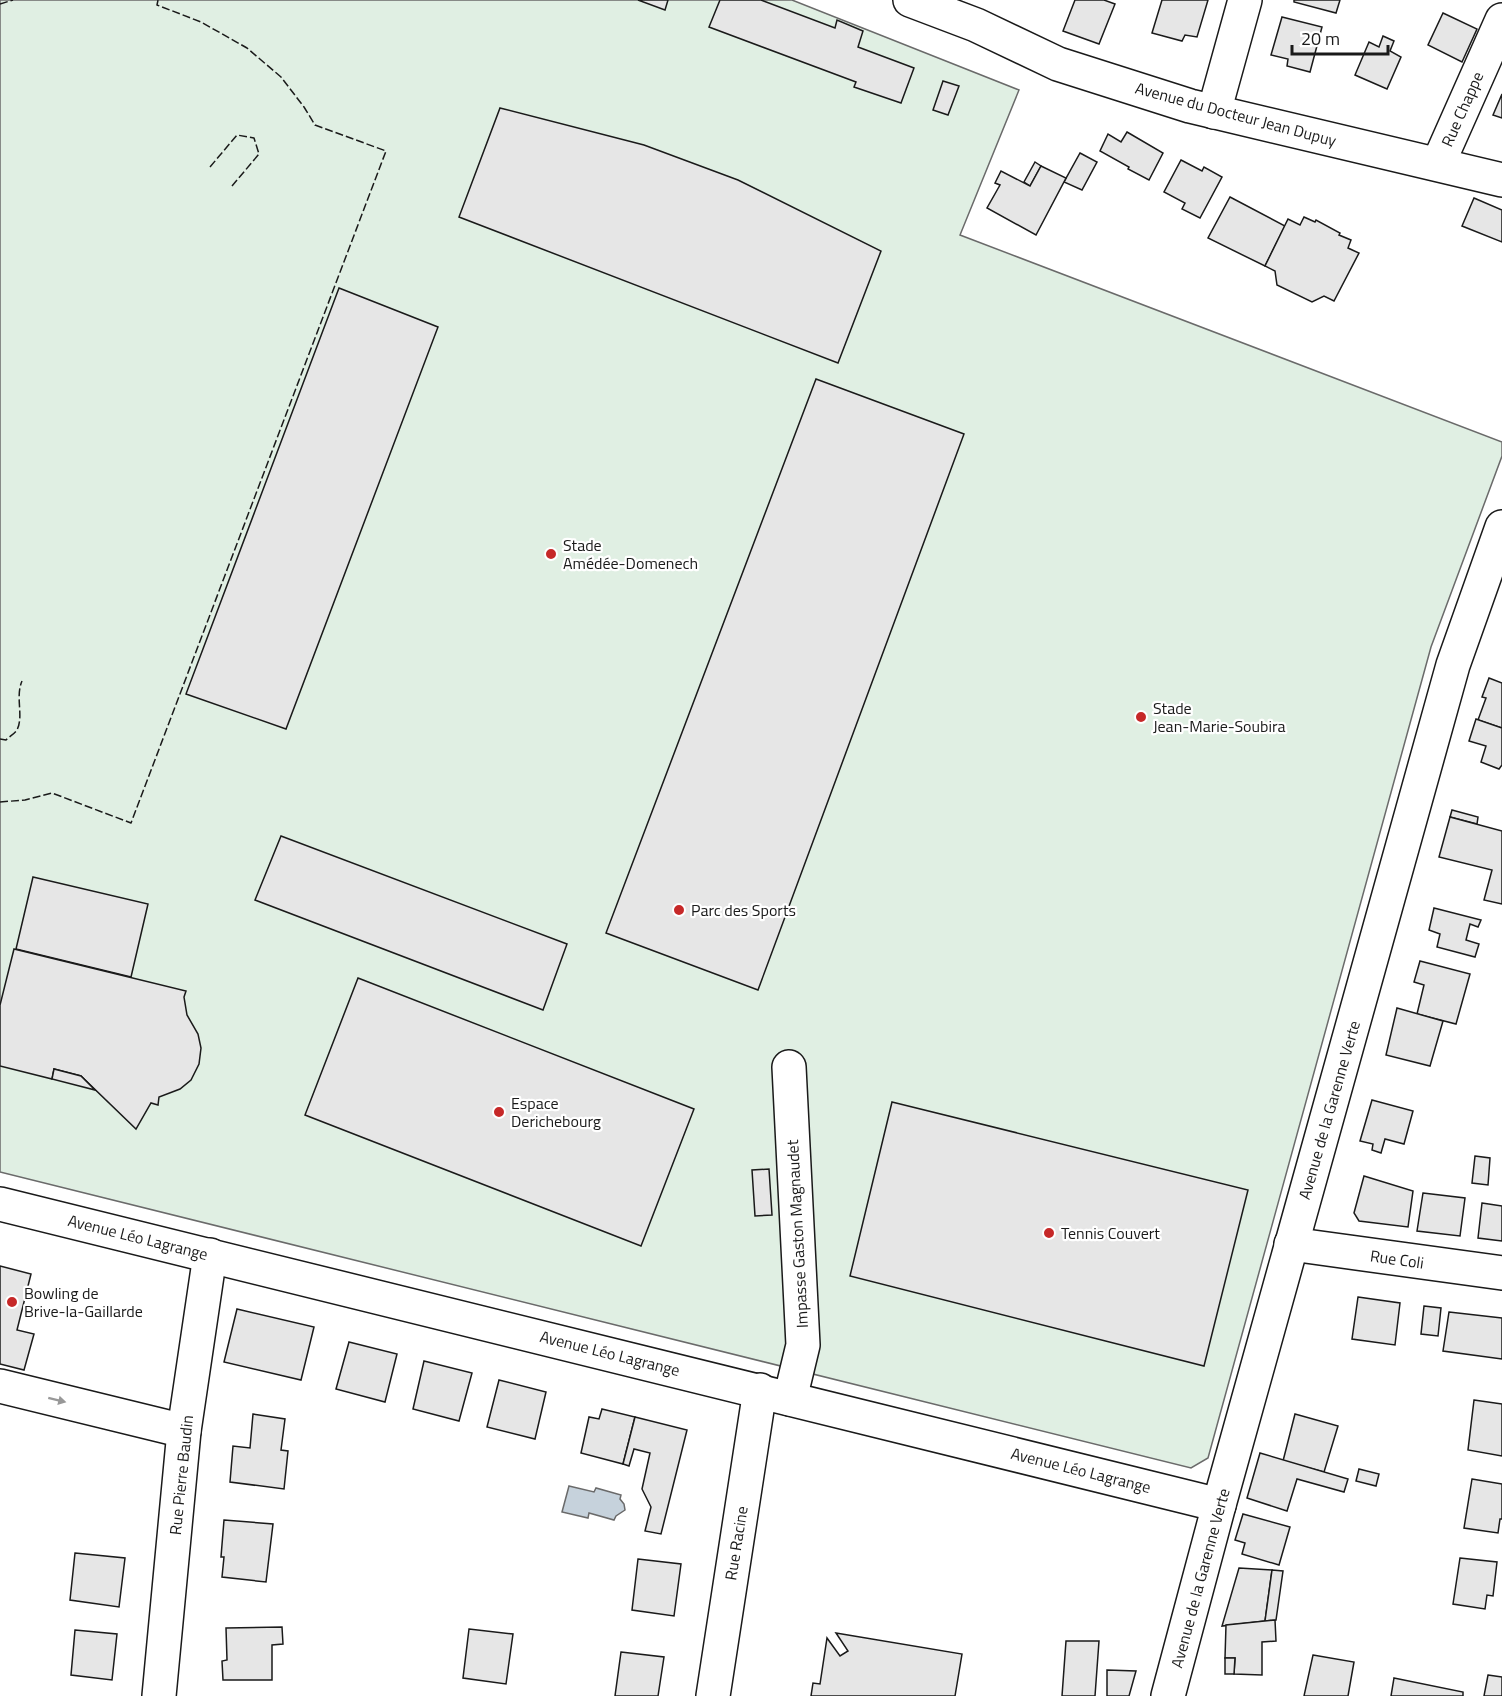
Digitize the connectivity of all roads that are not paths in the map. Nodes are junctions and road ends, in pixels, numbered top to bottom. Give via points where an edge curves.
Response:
1 (910, 0) edge
2 (1245, 0) edge
3 (1502, 21) edge
4 (1214, 112) junction
5 (1438, 164) junction
6 (1502, 180) edge
7 (1502, 527) edge
8 (789, 1067) dead end
9 (0, 1204) edge
10 (1291, 1244) junction
11 (210, 1255) junction
12 (1502, 1273) edge
13 (0, 1386) edge
14 (775, 1395) junction
15 (184, 1431) junction
16 (1219, 1504) junction
17 (159, 1696) edge
18 (713, 1696) edge
19 (1168, 1696) edge

1 - 4 street, Avenue du Docteur Jean Dupuy via 976,25 1058,64
2 - 4 street
3 - 5 street, Rue Chappe
4 - 5 street, Avenue du Docteur Jean Dupuy
5 - 6 street, Avenue du Docteur Jean Dupuy
7 - 10 street, Avenue de la Garenne Verte via 1453,665
8 - 14 street, Impasse Gaston Magnaudet via 803,1345
9 - 11 street, Avenue Léo Lagrange
10 - 12 street, Rue Coli
10 - 16 street, Avenue de la Garenne Verte
11 - 14 street, Avenue Léo Lagrange
11 - 15 street, Rue Pierre Baudin
13 -> 15 street
14 - 16 street, Avenue Léo Lagrange
14 - 18 street, Rue Racine
15 - 17 street, Rue Pierre Baudin
16 - 19 street, Avenue de la Garenne Verte

